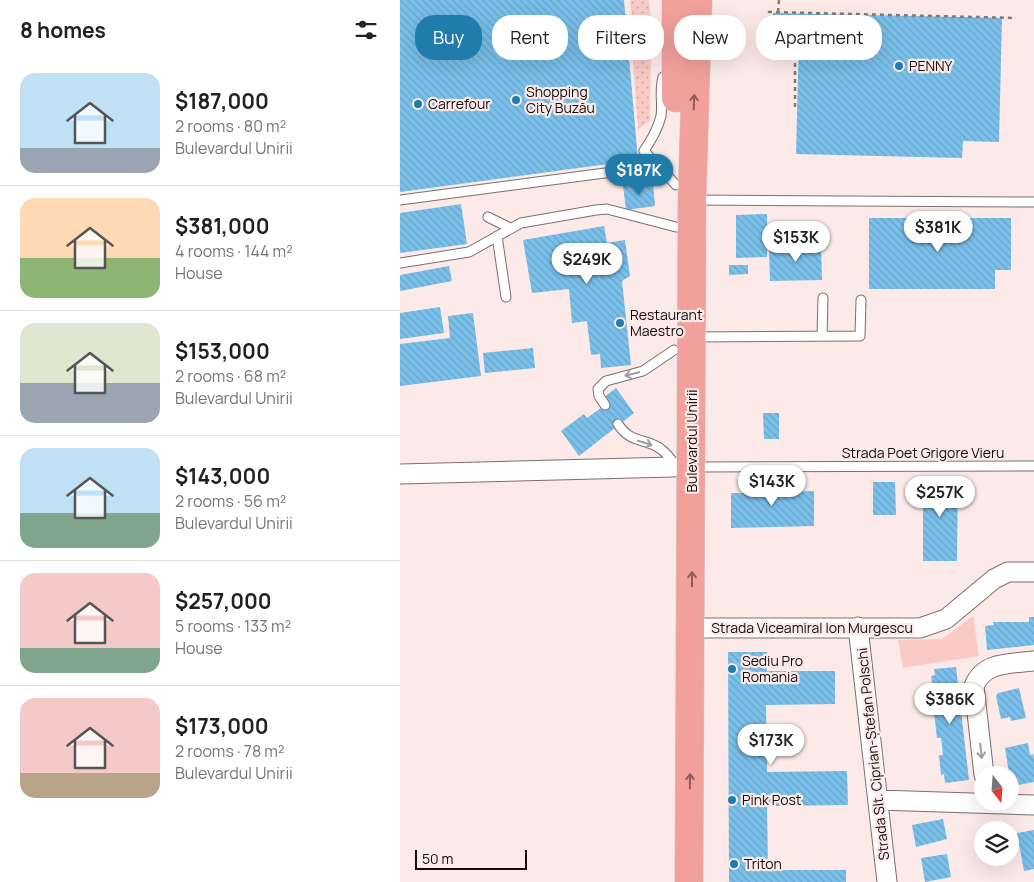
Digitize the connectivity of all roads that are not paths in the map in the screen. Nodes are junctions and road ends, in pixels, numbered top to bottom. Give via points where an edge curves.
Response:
1 (676, 0) edge
2 (698, 0) edge
3 (676, 69) junction
4 (658, 166) junction
5 (684, 193) junction
6 (400, 200) edge
7 (1034, 202) edge
8 (488, 217) dead end
9 (676, 227) junction
10 (510, 228) junction
11 (498, 236) junction
12 (400, 263) edge
13 (506, 297) dead end
14 (823, 298) dead end
15 (860, 300) dead end
16 (822, 336) junction
17 (683, 344) junction
18 (605, 405) dead end
19 (618, 424) dead end
20 (679, 466) junction
21 (1034, 466) edge
22 (400, 474) edge
23 (1034, 572) edge
24 (858, 627) junction
25 (692, 628) junction
26 (1034, 661) edge
27 (983, 766) edge
28 (878, 800) junction
29 (974, 803) edge
30 (1019, 804) edge
31 (1034, 804) edge
32 (672, 882) edge
33 (689, 882) edge
34 (887, 882) edge

1 - 3 main road, Bulevardul Unirii
5 -> 2 main road, Bulevardul Unirii
3 - 4 lane via 663,77 661,115 655,134 644,151
3 - 5 main road, Bulevardul Unirii
4 - 5 lane
4 - 6 lane
5 - 7 lane
5 - 9 main road, Bulevardul Unirii
5 - 17 main road, Bulevardul Unirii
8 - 10 lane
9 - 10 lane via 607,209 534,220
9 - 17 main road, Bulevardul Unirii
10 - 11 lane
11 - 12 lane via 469,252
11 - 13 lane
14 - 16 lane
15 - 16 lane via 860,336
16 - 17 lane
17 -> 18 lane via 643,371 606,381 598,389
17 - 20 main road, Bulevardul Unirii
19 -> 20 lane via 624,434 662,449
20 - 21 lane, Strada Poet Grigore Vieru
20 - 22 street
25 -> 20 main road, Bulevardul Unirii
20 - 32 main road, Bulevardul Unirii
23 - 24 street, Strada Viceamiral Ion Murgescu via 1008,572 994,579 946,619 934,624 920,628
24 - 25 street, Strada Viceamiral Ion Murgescu
24 - 28 street, Strada Slt. Ciprian-Ștefan Polschi
33 -> 25 main road, Bulevardul Unirii
26 -> 27 street via 994,666 978,676 974,686
28 - 29 street
28 - 34 street, Strada Slt. Ciprian-Ștefan Polschi
30 - 31 street

